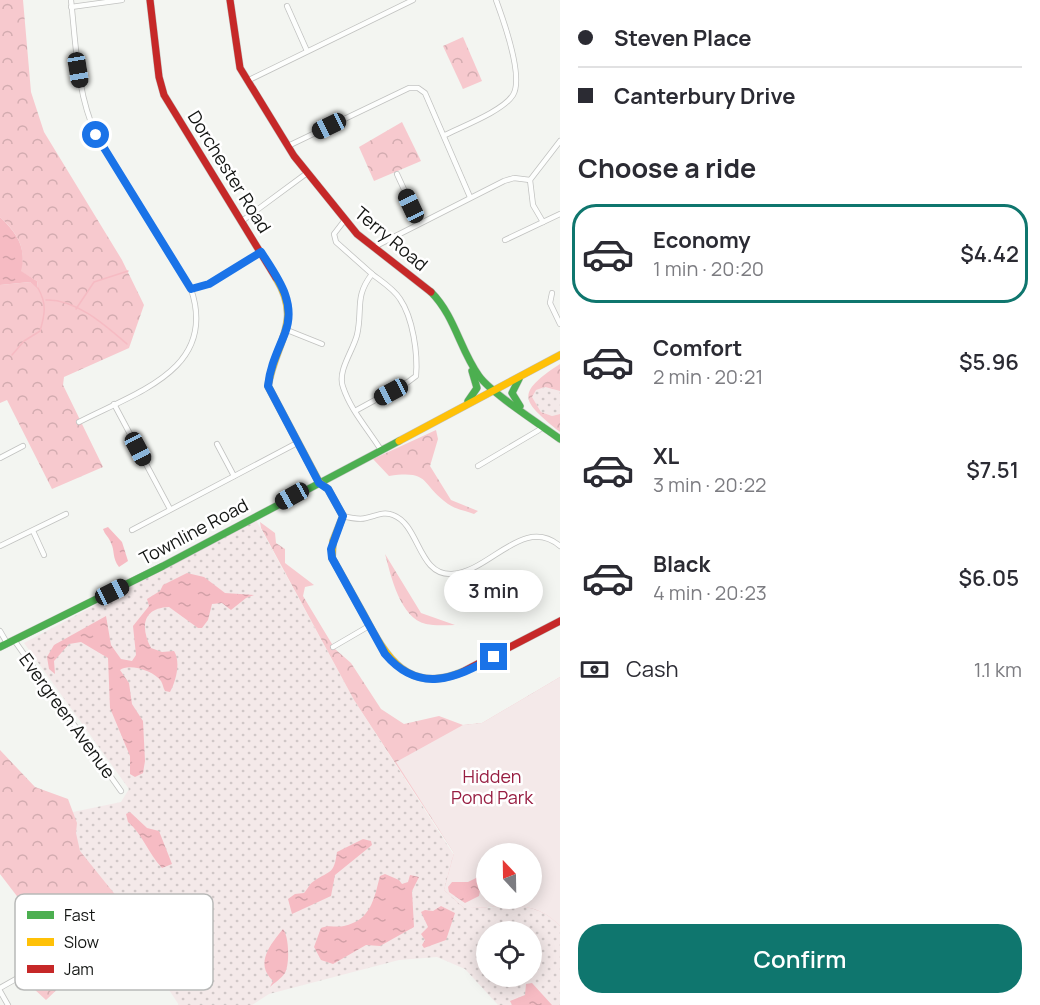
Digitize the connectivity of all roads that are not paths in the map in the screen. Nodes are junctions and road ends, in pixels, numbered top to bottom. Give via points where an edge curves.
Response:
1 (71, 0) edge
2 (122, 0) edge
3 (150, 0) edge
4 (230, 0) edge
5 (395, 0) edge
6 (413, 0) edge
7 (496, 0) edge
8 (288, 6) dead end
9 (71, 7) junction
10 (398, 7) junction
11 (307, 51) junction
12 (247, 81) junction
13 (445, 135) junction
14 (560, 141) edge
15 (288, 146) junction
16 (307, 173) junction
17 (397, 174) dead end
18 (530, 180) junction
19 (470, 197) junction
20 (560, 214) edge
21 (242, 221) junction
22 (344, 221) junction
23 (419, 222) junction
24 (543, 222) junction
25 (505, 240) dead end
26 (374, 247) junction
27 (261, 252) junction
28 (372, 274) junction
29 (191, 289) junction
30 (552, 293) dead end
31 (560, 324) edge
32 (286, 330) junction
33 (322, 344) dead end
34 (560, 355) edge
35 (467, 357) junction
36 (524, 374) junction
37 (494, 390) junction
38 (114, 404) junction
39 (355, 411) junction
40 (449, 414) junction
41 (530, 416) junction
42 (80, 422) dead end
43 (543, 426) junction
44 (560, 439) edge
45 (297, 443) junction
46 (217, 444) dead end
47 (23, 446) dead end
48 (381, 450) junction
49 (0, 458) edge
50 (478, 466) dead end
51 (234, 476) junction
52 (319, 483) junction
53 (170, 509) junction
54 (66, 514) dead end
55 (343, 516) junction
56 (132, 530) dead end
57 (33, 531) junction
58 (0, 546) edge
59 (560, 546) edge
60 (44, 555) dead end
61 (560, 621) edge
62 (369, 626) junction
63 (0, 631) edge
64 (7, 643) edge
65 (333, 647) dead end
66 (121, 791) dead end
67 (15, 981) edge
68 (0, 990) edge
69 (8, 1005) edge

1 - 9 street
2 - 9 street
3 - 21 street, Dorchester Road via 164,94
4 - 12 street, Terry Road via 240,68
5 - 10 street
6 - 10 street
7 - 13 street via 517,86 497,109
8 - 11 street
9 - 29 street via 88,119
10 - 11 street
11 - 12 street
12 - 15 street, Terry Road
13 - 15 street via 425,93 409,88
13 - 19 street
14 - 18 street
15 - 16 street, Terry Road
16 - 21 street
16 - 22 street, Terry Road
17 - 23 street
18 - 19 street via 514,178
18 - 24 street via 533,205
19 - 23 street
20 - 24 street
21 - 27 street, Dorchester Road
22 - 26 street, Terry Road
22 - 28 street via 334,234 336,242
23 - 26 street
24 - 25 street
26 - 35 street, Terry Road via 444,305
27 - 29 street via 209,284
27 - 32 street, Dorchester Road via 287,296
28 - 39 street via 361,288 357,334 341,378
28 - 39 street via 399,296 405,307 416,376
29 - 38 street via 198,325 194,342 183,360 167,374
30 - 31 street via 550,303
32 - 33 street
32 - 45 street, Dorchester Road via 270,368 268,386
34 - 36 street, Townline Road
35 - 37 street, Terry Road via 481,379
35 - 40 street via 476,393
36 - 37 street, Townline Road
36 - 41 street via 512,393
37 - 40 street, Townline Road
37 - 41 street, Terry Road
38 - 42 street
38 - 53 street
39 - 48 street
40 - 48 street, Townline Road
41 - 43 street, Terry Road
43 - 44 street, Terry Road
43 - 50 street
45 - 51 street
45 - 52 street, Dorchester Road
46 - 51 street
47 - 49 street
48 - 52 street, Townline Road
51 - 53 street
52 - 55 street, Dorchester Road via 328,489
52 - 64 street, Townline Road via 92,603
53 - 56 street
54 - 57 street
55 - 59 street via 365,519 384,513 393,515 406,525 431,566 450,574 466,570 532,536 546,537
55 - 62 street via 331,549 332,558
57 - 58 street
57 - 60 street
61 - 62 street via 459,675 437,680 418,678 401,670 385,654
62 - 65 street
63 - 64 street, Evergreen Avenue
64 - 66 street, Evergreen Avenue
67 - 68 street
68 - 69 street

